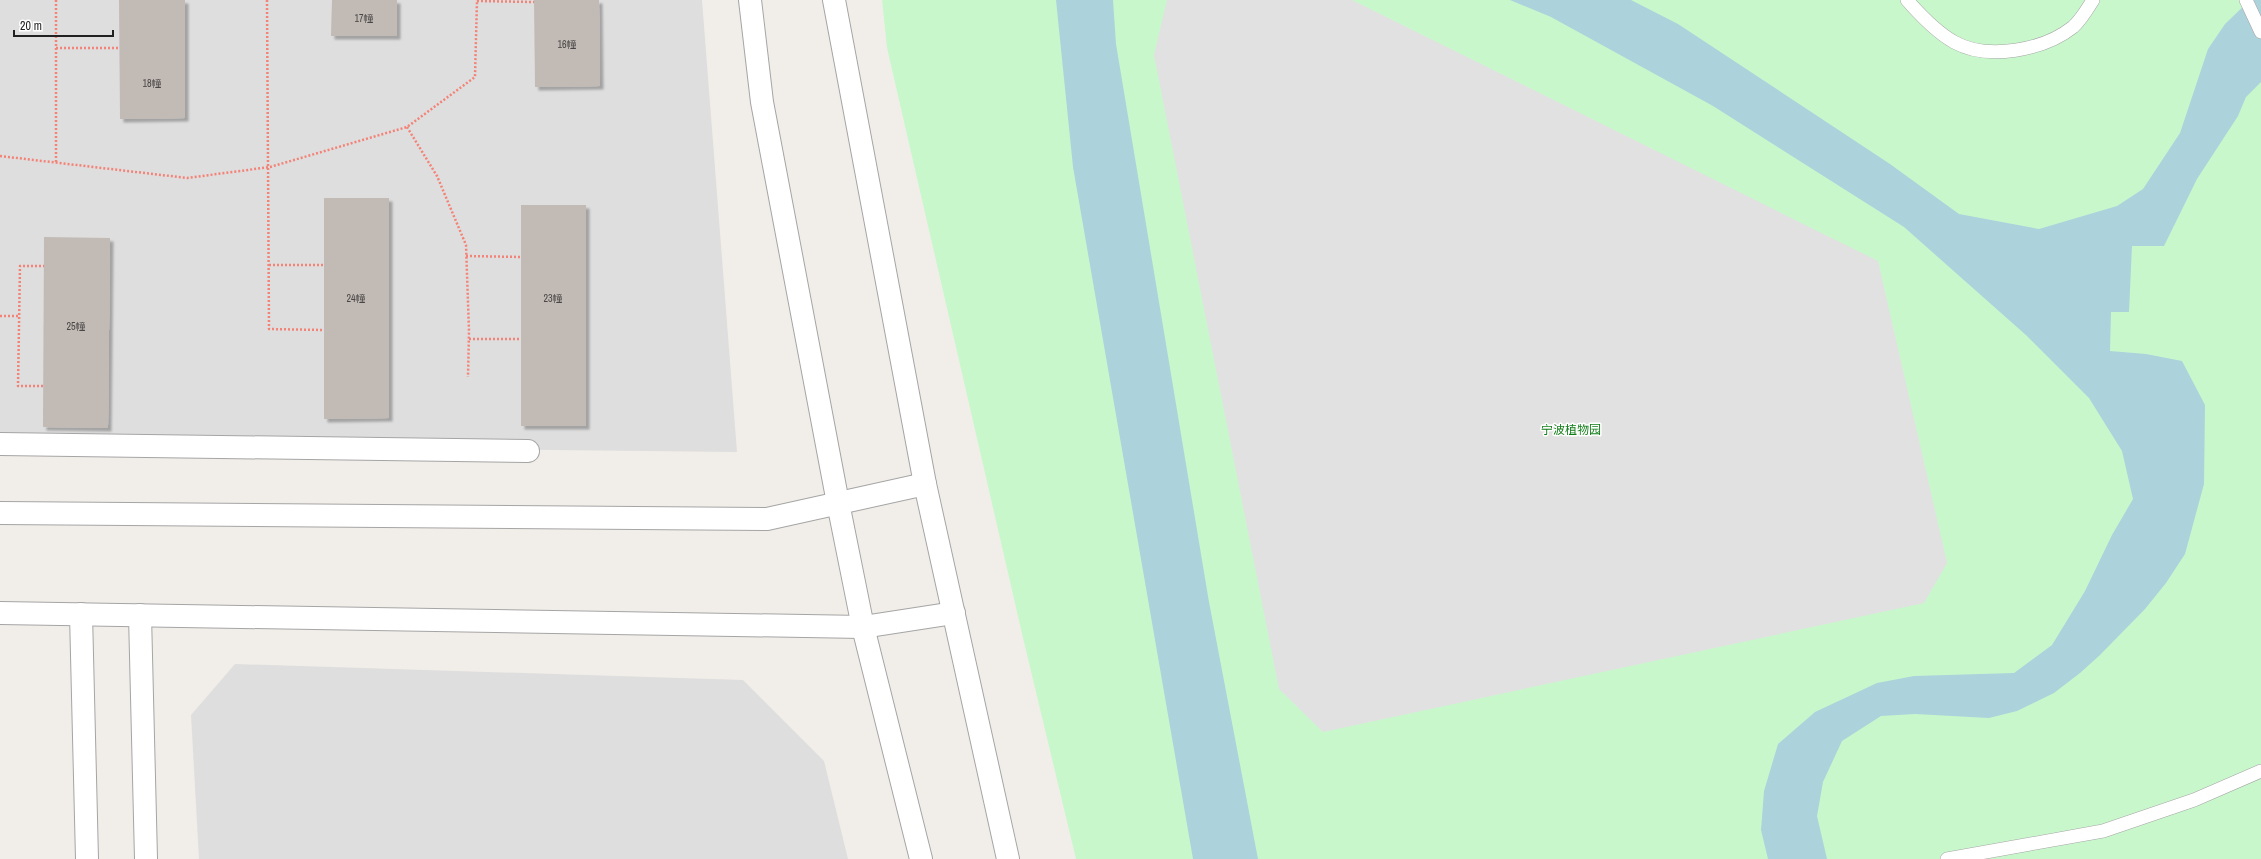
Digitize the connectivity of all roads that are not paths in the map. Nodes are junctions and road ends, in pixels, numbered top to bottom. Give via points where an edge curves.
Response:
1 (750, 0) edge
2 (834, 0) edge
3 (1907, 0) edge
4 (2093, 0) edge
5 (2246, 0) edge
6 (2261, 32) edge
7 (0, 444) edge
8 (528, 451) dead end
9 (924, 484) junction
10 (838, 503) junction
11 (0, 513) edge
12 (0, 613) edge
13 (81, 614) junction
14 (954, 614) junction
15 (140, 615) junction
16 (863, 627) junction
17 (2261, 771) edge
18 (87, 859) edge
19 (146, 859) edge
20 (921, 859) edge
21 (1008, 859) edge
22 (1947, 859) edge

1 - 10 street via 762,102
2 - 9 street
3 - 4 lane via 1924,20 1955,43 1986,52 2016,51 2046,42 2074,26
5 - 6 lane
7 - 8 street
9 - 10 street
9 - 14 street
10 - 11 street via 767,519
10 - 16 street
12 - 13 street
13 - 15 street
13 - 18 street
14 - 16 street
14 - 21 street
15 - 16 street
15 - 19 street
16 - 20 street
17 - 22 lane via 2194,800 2103,831

